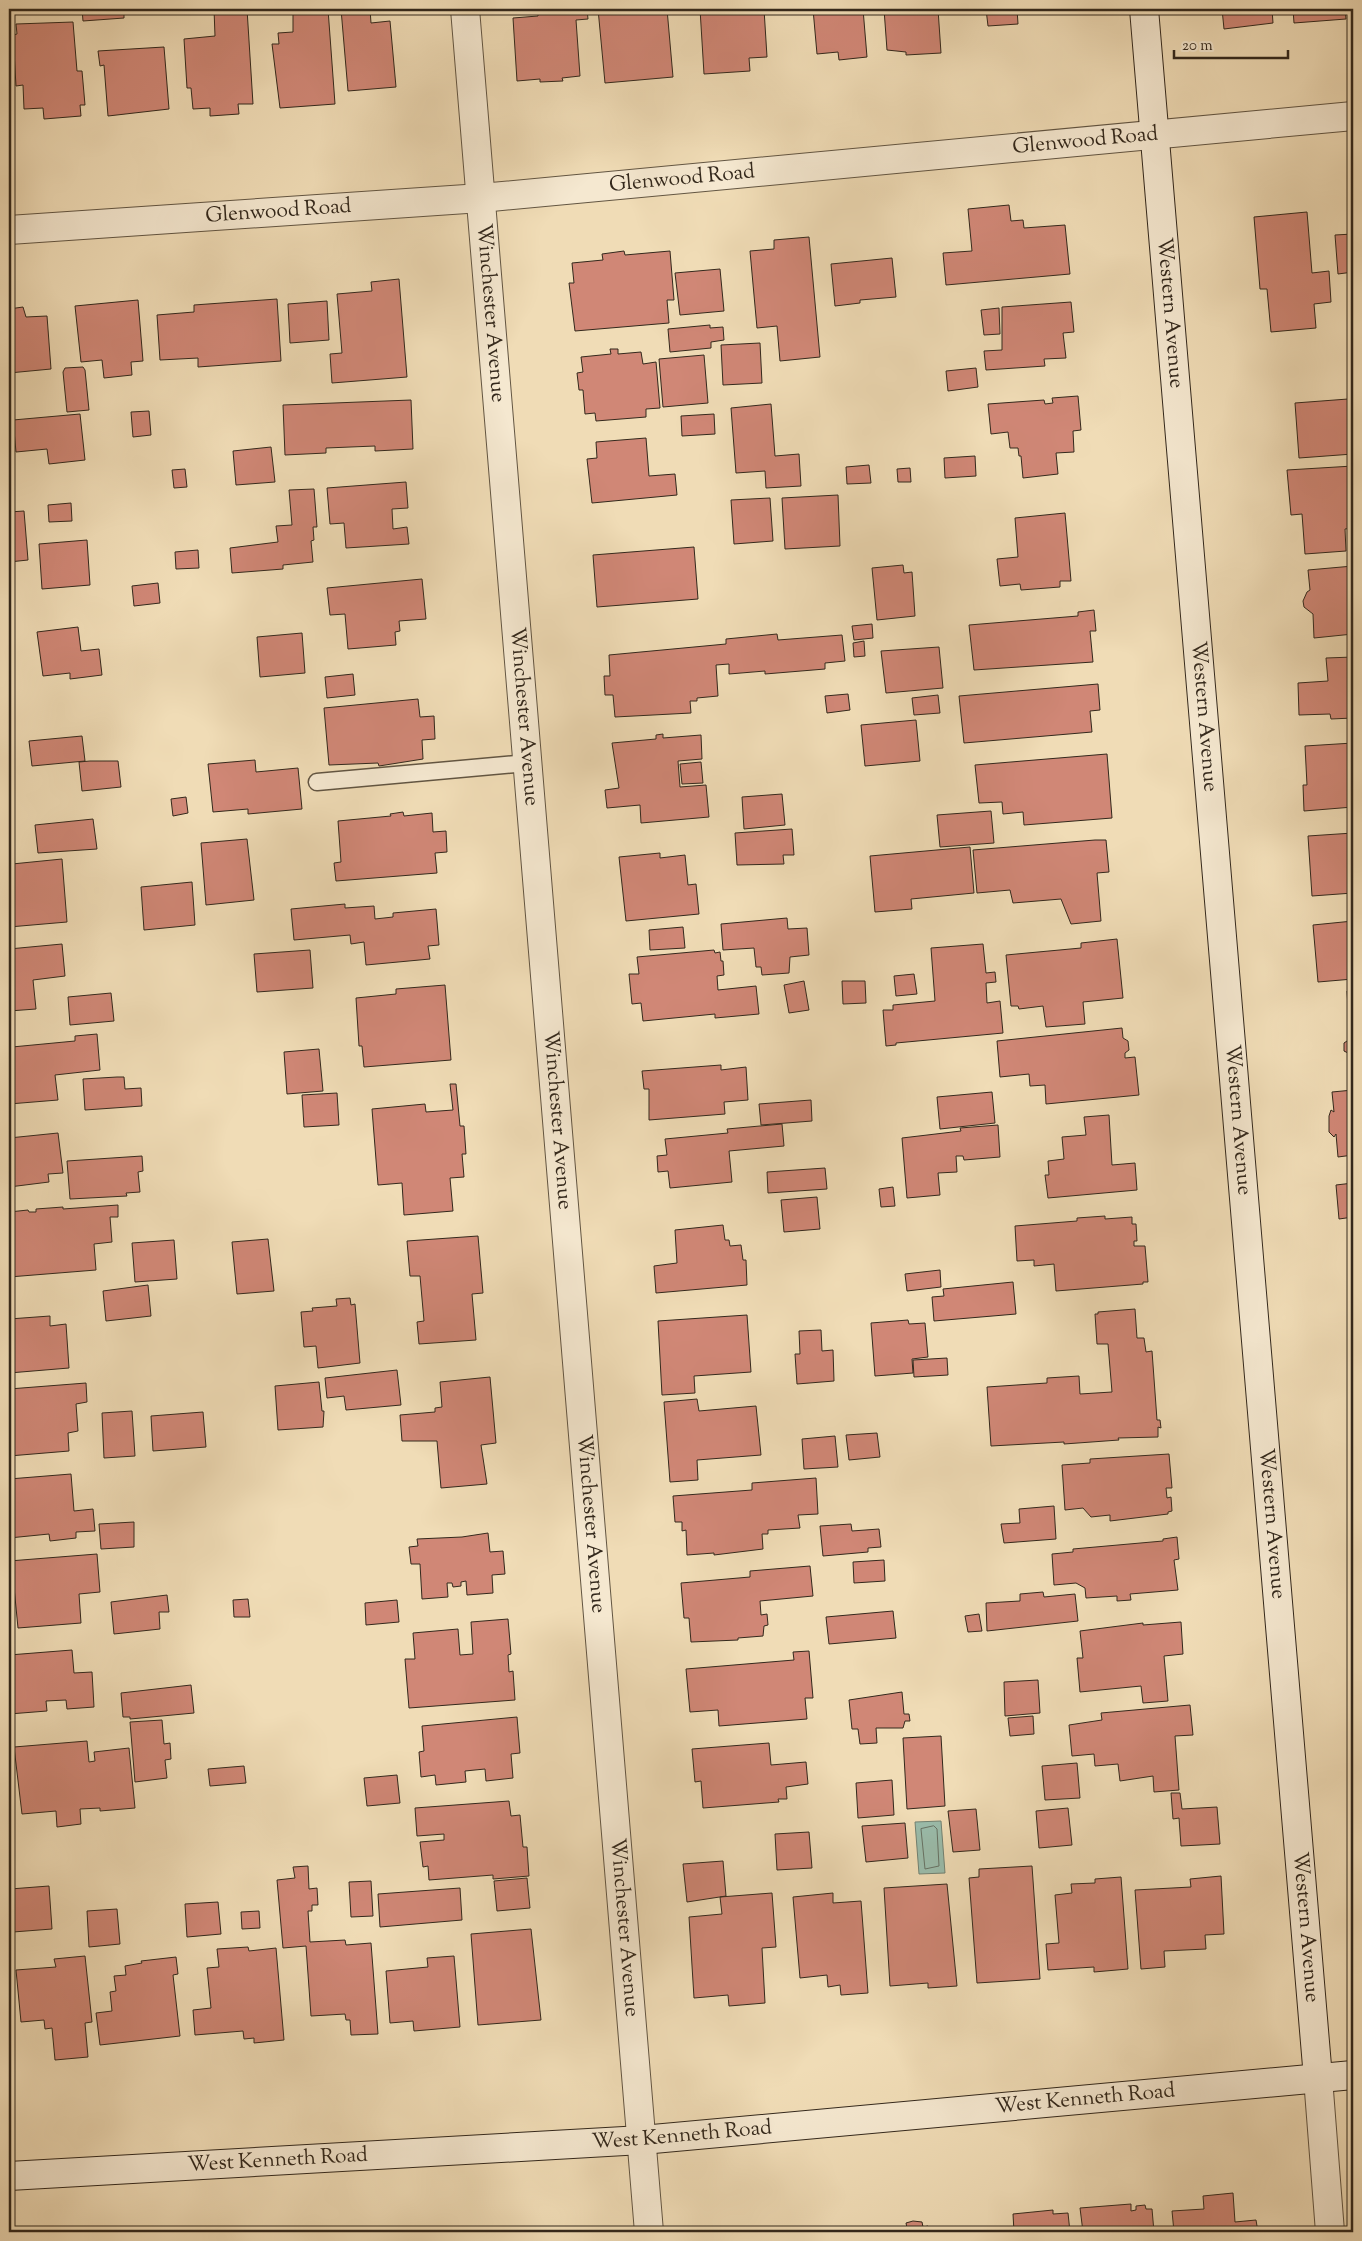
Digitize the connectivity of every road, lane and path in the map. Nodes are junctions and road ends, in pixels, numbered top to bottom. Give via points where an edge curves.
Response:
1 (465, 9) edge
2 (1144, 9) edge
3 (1353, 116) edge
4 (1154, 133) junction
5 (481, 198) junction
6 (9, 230) edge
7 (527, 763) junction
8 (317, 782) dead end
9 (1353, 2075) edge
10 (1318, 2078) junction
11 (642, 2140) junction
12 (9, 2176) edge
13 (649, 2232) edge
14 (1330, 2232) edge

1 - 5 street, Winchester Avenue
2 - 4 street, Western Avenue
3 - 4 street, Glenwood Road
4 - 5 street, Glenwood Road
4 - 10 street, Western Avenue
5 - 6 street, Glenwood Road
5 - 7 street, Winchester Avenue
7 - 8 lane
7 - 11 street, Winchester Avenue
9 - 10 street, West Kenneth Road
10 - 11 street, West Kenneth Road
10 - 14 street, Western Avenue
11 - 12 street, West Kenneth Road
11 - 13 street, Winchester Avenue

